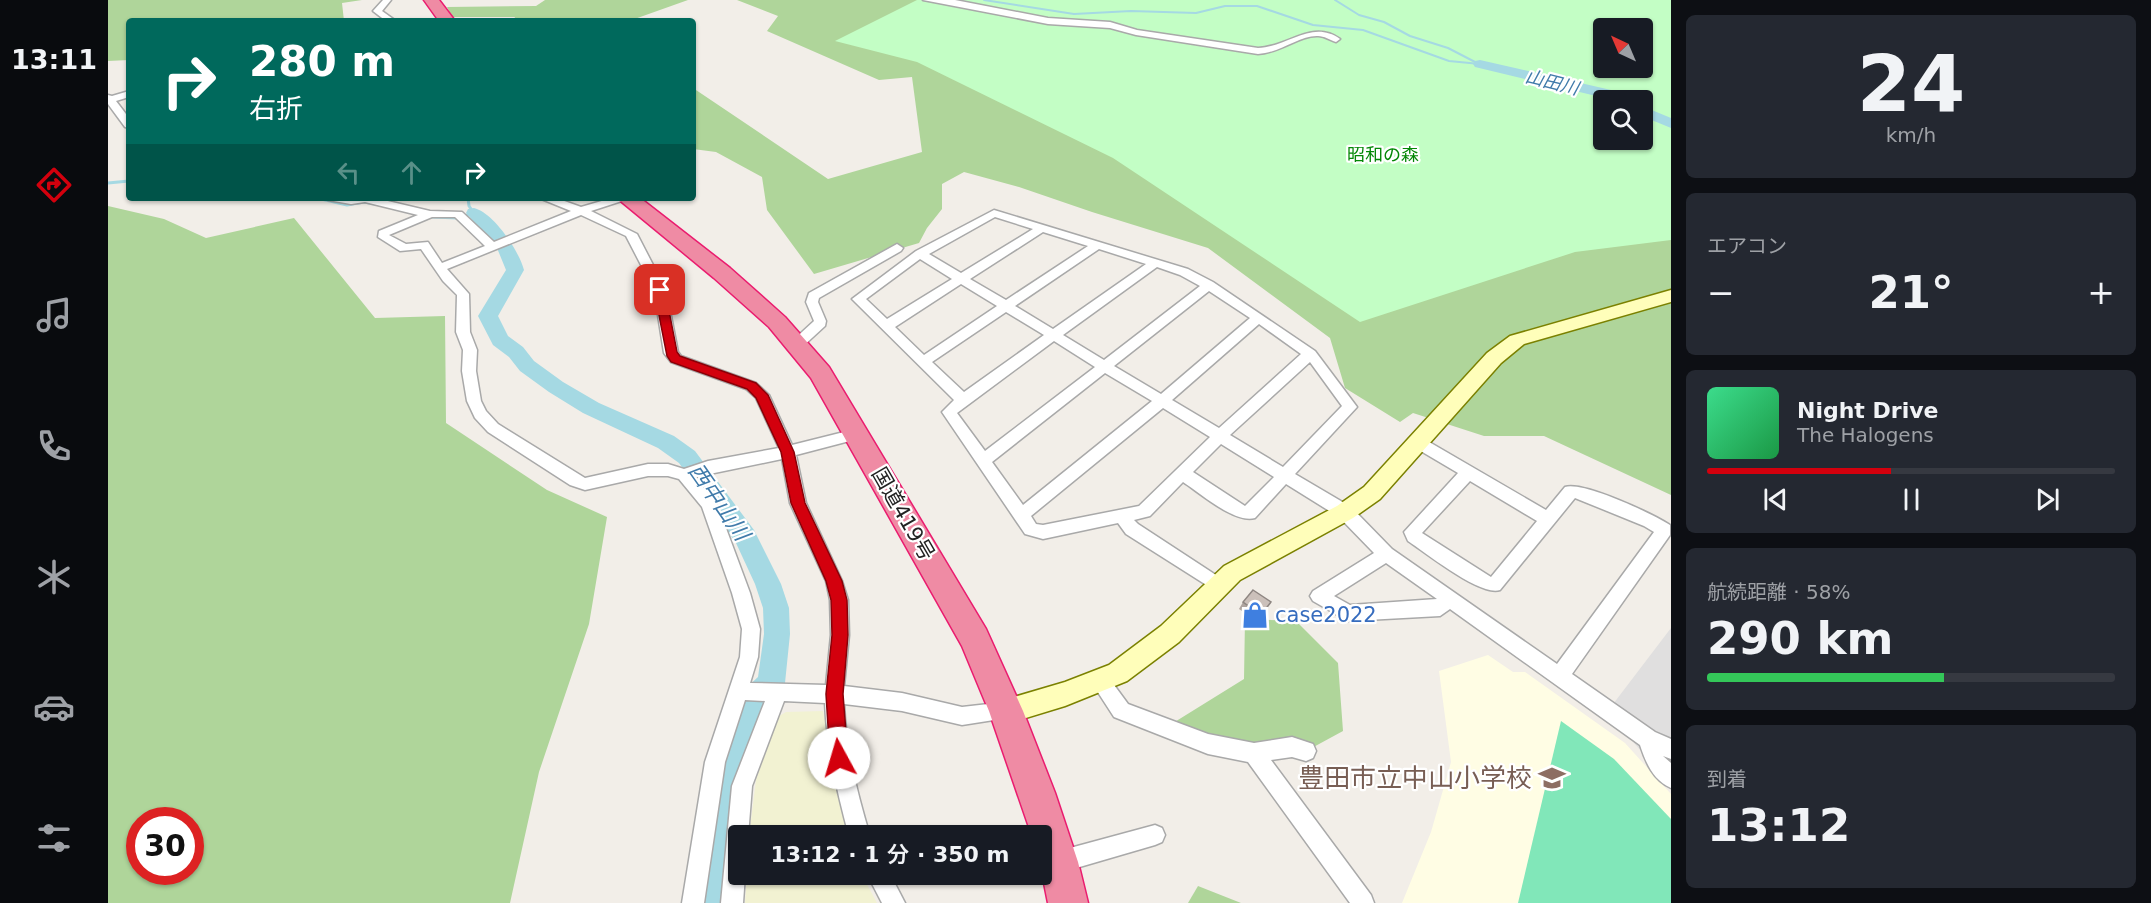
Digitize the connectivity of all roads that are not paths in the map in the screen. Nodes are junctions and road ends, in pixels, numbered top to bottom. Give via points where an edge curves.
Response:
1 (387, 0) edge
2 (431, 0) edge
3 (927, 0) edge
4 (388, 18) edge
5 (445, 18) edge
6 (1336, 39) dead end
7 (126, 95) edge
8 (109, 99) edge
9 (126, 121) edge
10 (370, 201) edge
11 (554, 201) edge
12 (616, 201) edge
13 (630, 201) edge
14 (582, 211) junction
15 (430, 214) junction
16 (1042, 228) junction
17 (1097, 245) junction
18 (495, 246) junction
19 (897, 248) dead end
20 (921, 254) junction
21 (1155, 263) junction
22 (440, 268) junction
23 (962, 279) junction
24 (1209, 285) junction
25 (1671, 296) edge
26 (1008, 307) junction
27 (1258, 318) junction
28 (886, 326) junction
29 (1056, 336) junction
30 (795, 346) junction
31 (1310, 354) junction
32 (923, 362) junction
33 (1105, 366) junction
34 (963, 400) junction
35 (1162, 400) junction
36 (856, 434) junction
37 (1220, 436) junction
38 (1419, 443) junction
39 (788, 452) junction
40 (984, 461) junction
41 (1469, 472) junction
42 (686, 474) junction
43 (1183, 474) junction
44 (1286, 476) junction
45 (1345, 512) junction
46 (1021, 515) junction
47 (1120, 515) junction
48 (1548, 519) junction
49 (1386, 554) junction
50 (1219, 586) junction
51 (1447, 599) junction
52 (1559, 677) junction
53 (1099, 680) junction
54 (739, 691) junction
55 (774, 693) junction
56 (834, 694) junction
57 (1006, 711) junction
58 (1648, 739) junction
59 (1671, 749) edge
60 (1306, 751) dead end
61 (1254, 753) junction
62 (1671, 778) edge
63 (857, 825) edge
64 (1155, 835) dead end
65 (1059, 862) junction
66 (884, 885) edge
67 (693, 903) edge
68 (732, 903) edge
69 (894, 903) edge
70 (1068, 903) edge
71 (1363, 903) edge

1 - 4 street via 377,11
2 - 5 highway
3 - 6 street via 1048,21 1110,25 1258,51 1269,52 1315,33
7 - 8 street
8 - 9 street
10 - 15 street
11 - 14 street
12 - 14 street
13 - 30 highway, 国道419号 via 722,273 777,322
14 - 18 street
14 - 39 street via 631,234 660,290 671,353 676,359 751,386 762,395
15 - 18 street via 458,214
15 - 22 street via 383,233 404,248 424,245
16 - 17 street
16 - 20 street via 994,213
16 - 23 street
17 - 21 street
17 - 26 street
18 - 22 street
19 - 30 street via 813,296 820,321
20 - 23 street
20 - 28 street via 858,300
21 - 24 street
21 - 29 street
22 - 42 street via 463,294 462,332 471,350 474,401 494,428 585,484 648,470
23 - 26 street
23 - 28 street
24 - 27 street
24 - 33 street
25 - 38 street via 1516,340 1494,358
26 - 29 street
26 - 32 street
27 - 31 street
27 - 35 street
28 - 32 street
29 - 33 street
29 - 34 street
30 - 36 highway, 国道419号 via 820,373
31 - 37 street
31 - 44 street via 1350,407
32 - 34 street
33 - 35 street
33 - 40 street
34 - 40 street via 949,412
35 - 37 street
35 - 46 street
36 - 39 street
36 - 57 highway, 国道419号 via 975,639
37 - 43 street
37 - 44 street
38 - 41 street
38 - 45 street via 1372,493
39 - 42 street
39 - 56 street via 798,503 839,600
40 - 46 street
41 - 48 street
41 - 48 street via 1412,532 1484,582 1494,585
42 - 54 street via 709,504 751,630 749,657
43 - 44 street via 1243,513 1249,513
43 - 47 street via 1144,511
44 - 45 street
45 - 49 street
45 - 50 street via 1232,573
46 - 47 street via 1031,529 1043,532
47 - 50 street via 1132,529
48 - 52 street via 1571,491 1664,530
49 - 51 street
49 - 51 street via 1319,596 1348,613 1440,608
50 - 53 street via 1170,634 1118,673
51 - 52 street
52 - 58 street
53 - 57 street
53 - 61 street via 1121,711 1208,744
54 - 55 street
54 - 67 street via 715,762
55 - 56 street
55 - 68 street via 742,786
56 - 57 street via 902,702 962,716
56 - 63 street via 839,758
57 - 65 highway, 国道419号
58 - 59 street
58 - 62 street via 1655,761
60 - 61 street via 1292,747
61 - 71 street
64 - 65 street
65 - 70 highway, 国道419号
66 - 69 street

